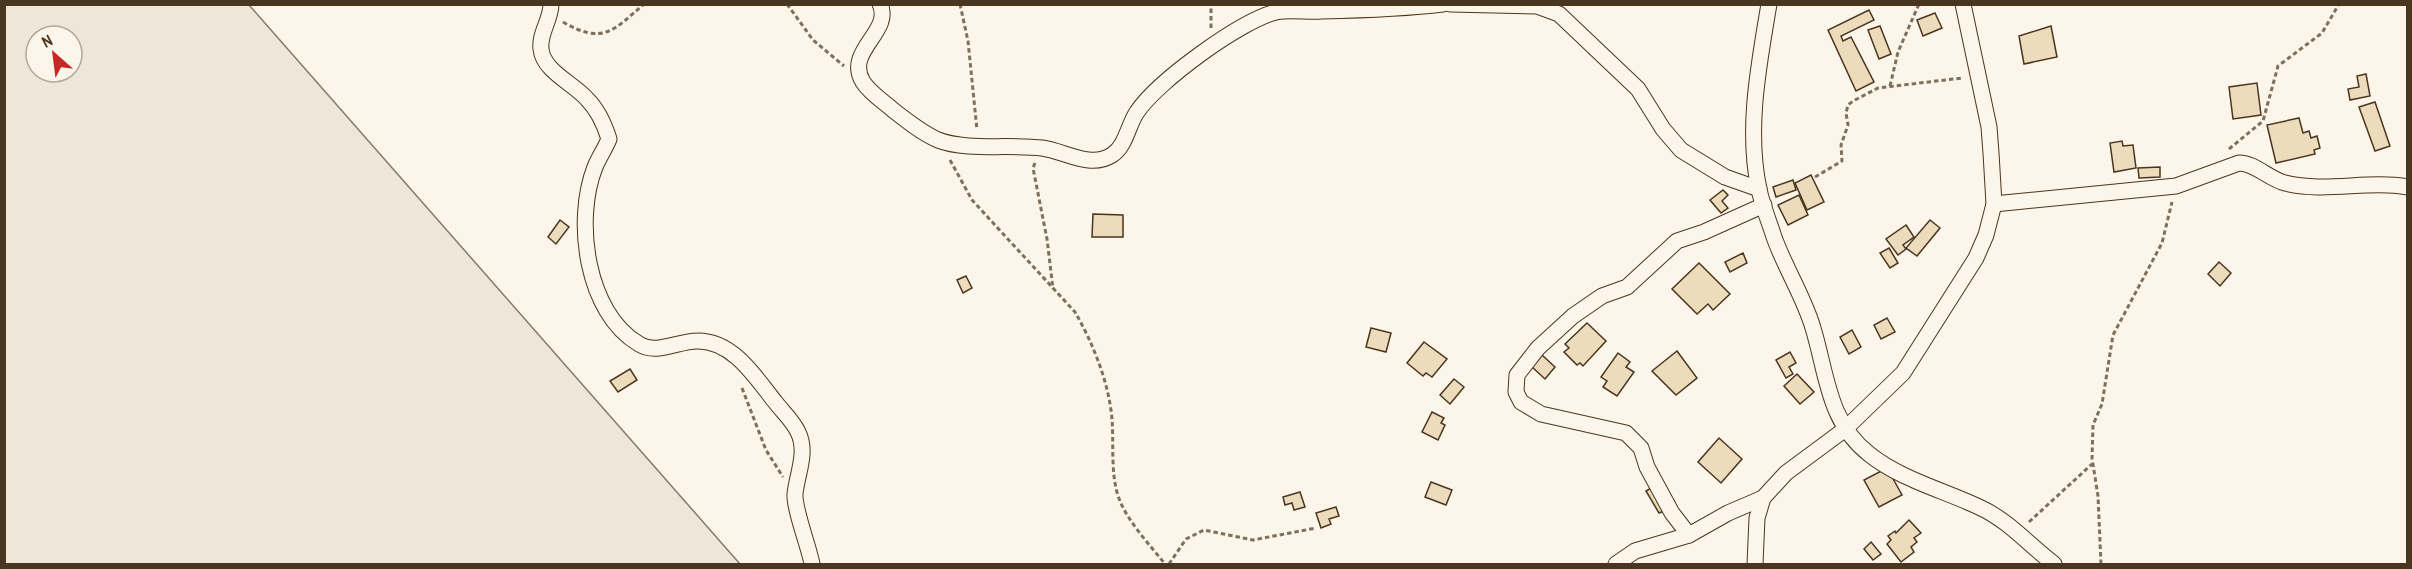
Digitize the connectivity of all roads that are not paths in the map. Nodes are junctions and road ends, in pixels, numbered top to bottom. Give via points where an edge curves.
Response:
1 (880, 4) edge
2 (1443, 4) edge
3 (1450, 4) edge
4 (1769, 4) edge
5 (1963, 4) edge
6 (551, 10) edge
7 (2408, 187) edge
8 (1759, 189) junction
9 (1994, 204) junction
10 (1764, 205) junction
11 (1844, 430) junction
12 (1763, 498) junction
13 (1689, 535) junction
14 (812, 564) edge
15 (1616, 564) edge
16 (1755, 564) edge
17 (2054, 564) edge

1 - 2 street via 884,12 882,22 860,56 858,68 864,83 912,125 940,141 1043,148 1089,161 1114,153 1137,112 1164,82 1209,48 1276,12 1388,10
3 - 8 street via 1537,6 1559,14 1638,89 1681,150 1725,177
4 - 8 street via 1755,105 1754,149
5 - 9 street via 1989,127
6 - 14 street via 541,39 546,63 587,98 604,122 609,139 595,168 585,215 584,234 598,295 607,312 639,345 652,348 697,341 714,343 749,369 798,432 802,460 795,497
7 - 9 street via 2328,188 2286,183 2247,163 2239,163 2176,186
8 - 10 street
9 - 11 street via 1976,258 1903,373
10 - 11 street via 1813,327 1828,392
10 - 13 street via 1677,241 1627,286 1602,296 1573,316 1538,348 1517,375 1516,392 1521,402 1540,414 1626,432 1641,448 1672,513
11 - 12 street via 1786,473
11 - 17 street via 1870,455 1892,468 1981,507
12 - 13 street
12 - 16 street via 1757,518
13 - 15 street via 1635,551

